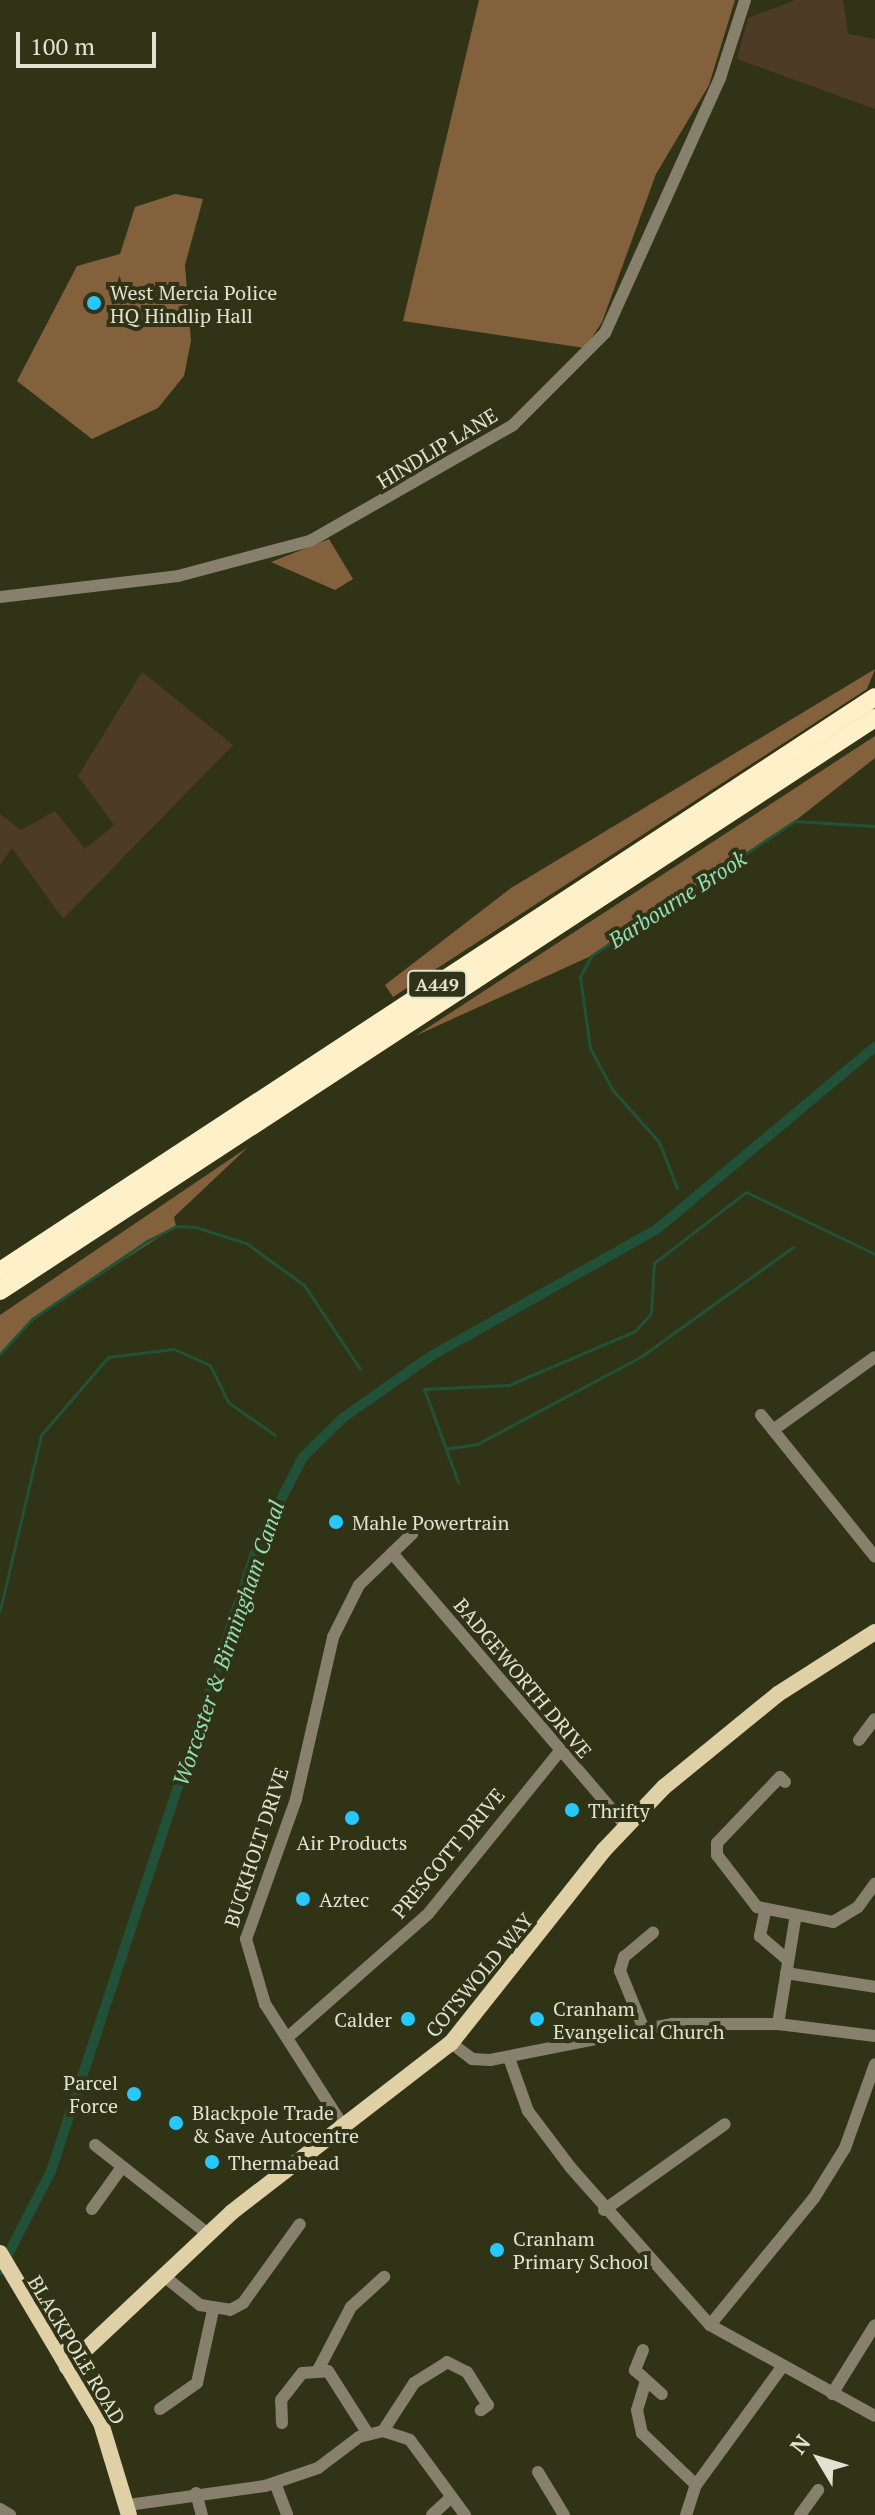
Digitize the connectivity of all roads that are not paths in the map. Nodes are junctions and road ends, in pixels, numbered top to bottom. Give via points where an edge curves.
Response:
1 (745, 0) edge
2 (0, 597) edge
3 (875, 697) edge
4 (875, 718) edge
5 (0, 1271) edge
6 (0, 1291) edge
7 (875, 1357) edge
8 (761, 1415) dead end
9 (773, 1430) junction
10 (412, 1534) dead end
11 (392, 1553) junction
12 (875, 1557) edge
13 (875, 1632) edge
14 (875, 1719) edge
15 (859, 1740) dead end
16 (560, 1751) junction
17 (785, 1782) dead end
18 (626, 1826) junction
19 (875, 1884) edge
20 (765, 1912) junction
21 (795, 1920) junction
22 (647, 1932) dead end
23 (788, 1960) junction
24 (786, 1973) junction
25 (875, 1987) edge
26 (778, 2024) junction
27 (643, 2027) junction
28 (875, 2036) edge
29 (288, 2037) junction
30 (451, 2043) junction
31 (509, 2058) junction
32 (875, 2064) edge
33 (725, 2124) dead end
34 (345, 2129) junction
35 (95, 2145) dead end
36 (122, 2167) junction
37 (92, 2209) dead end
38 (604, 2210) junction
39 (300, 2224) dead end
40 (208, 2234) junction
41 (0, 2253) edge
42 (165, 2277) junction
43 (384, 2277) dead end
44 (213, 2310) junction
45 (710, 2325) junction
46 (875, 2325) edge
47 (643, 2350) dead end
48 (67, 2367) junction
49 (782, 2367) junction
50 (317, 2372) junction
51 (645, 2384) junction
52 (662, 2394) dead end
53 (832, 2394) junction
54 (160, 2409) dead end
55 (481, 2410) dead end
56 (875, 2416) edge
57 (282, 2423) dead end
58 (383, 2431) junction
59 (368, 2434) junction
60 (538, 2472) dead end
61 (275, 2483) junction
62 (696, 2485) junction
63 (818, 2490) dead end
64 (196, 2493) junction
65 (449, 2499) junction
66 (0, 2509) edge
67 (129, 2510) edge
68 (10, 2515) edge
69 (202, 2515) edge
70 (287, 2515) edge
71 (432, 2515) edge
72 (465, 2515) edge
73 (564, 2515) edge
74 (686, 2515) edge
75 (800, 2515) edge

1 - 2 street, HINDLIP LANE via 720,78 605,333 513,425 310,541 149,581
3 - 5 highway, A449
4 - 6 highway, A449
7 - 9 street
8 - 9 street
9 - 12 street
10 - 11 street, BUCKHOLT DRIVE
11 - 16 street, BADGEWORTH DRIVE
11 - 29 street, BUCKHOLT DRIVE via 359,1585 333,1637 296,1799 246,1939 251,1974
13 - 18 main road, COTSWOLD WAY via 735,1726
14 - 15 street
16 - 18 street, BADGEWORTH DRIVE
16 - 29 street, PRESCOTT DRIVE via 428,1914
17 - 20 street via 780,1777 717,1843 725,1867
18 - 30 main road, COTSWOLD WAY
19 - 21 street via 846,1917
20 - 21 street
20 - 23 street via 760,1936
21 - 23 street
22 - 27 street via 620,1971
23 - 24 street
24 - 25 street
24 - 26 street
26 - 27 street
26 - 28 street
27 - 31 street
29 - 34 street, BUCKHOLT DRIVE
30 - 31 street via 472,2059
30 - 34 main road, COTSWOLD WAY
31 - 38 street via 528,2111
32 - 45 street via 845,2148 821,2188
33 - 38 street
34 - 40 main road, COTSWOLD WAY
35 - 36 street
36 - 37 street
36 - 40 street
38 - 45 street
39 - 44 street via 243,2303
40 - 42 main road, COTSWOLD WAY
41 - 48 main road, BLACKPOLE ROAD
42 - 44 street
42 - 48 main road, COTSWOLD WAY
43 - 50 street via 357,2298
44 - 54 street via 197,2383
45 - 49 street
46 - 53 street
47 - 51 street via 635,2370
48 - 67 main road, BLACKPOLE ROAD via 101,2423
49 - 53 street
49 - 62 street
50 - 57 street via 302,2373 281,2400
50 - 59 street via 328,2371 346,2392
51 - 52 street
51 - 62 street via 637,2410 642,2433
53 - 56 street
55 - 58 street via 488,2405 467,2372 447,2362 414,2383
58 - 59 street
58 - 65 street via 410,2440
59 - 61 street via 318,2468
60 - 73 street
61 - 64 street
61 - 70 street
62 - 74 street
63 - 75 street
64 - 67 street
64 - 69 street
65 - 71 street
65 - 72 street
66 - 68 street

